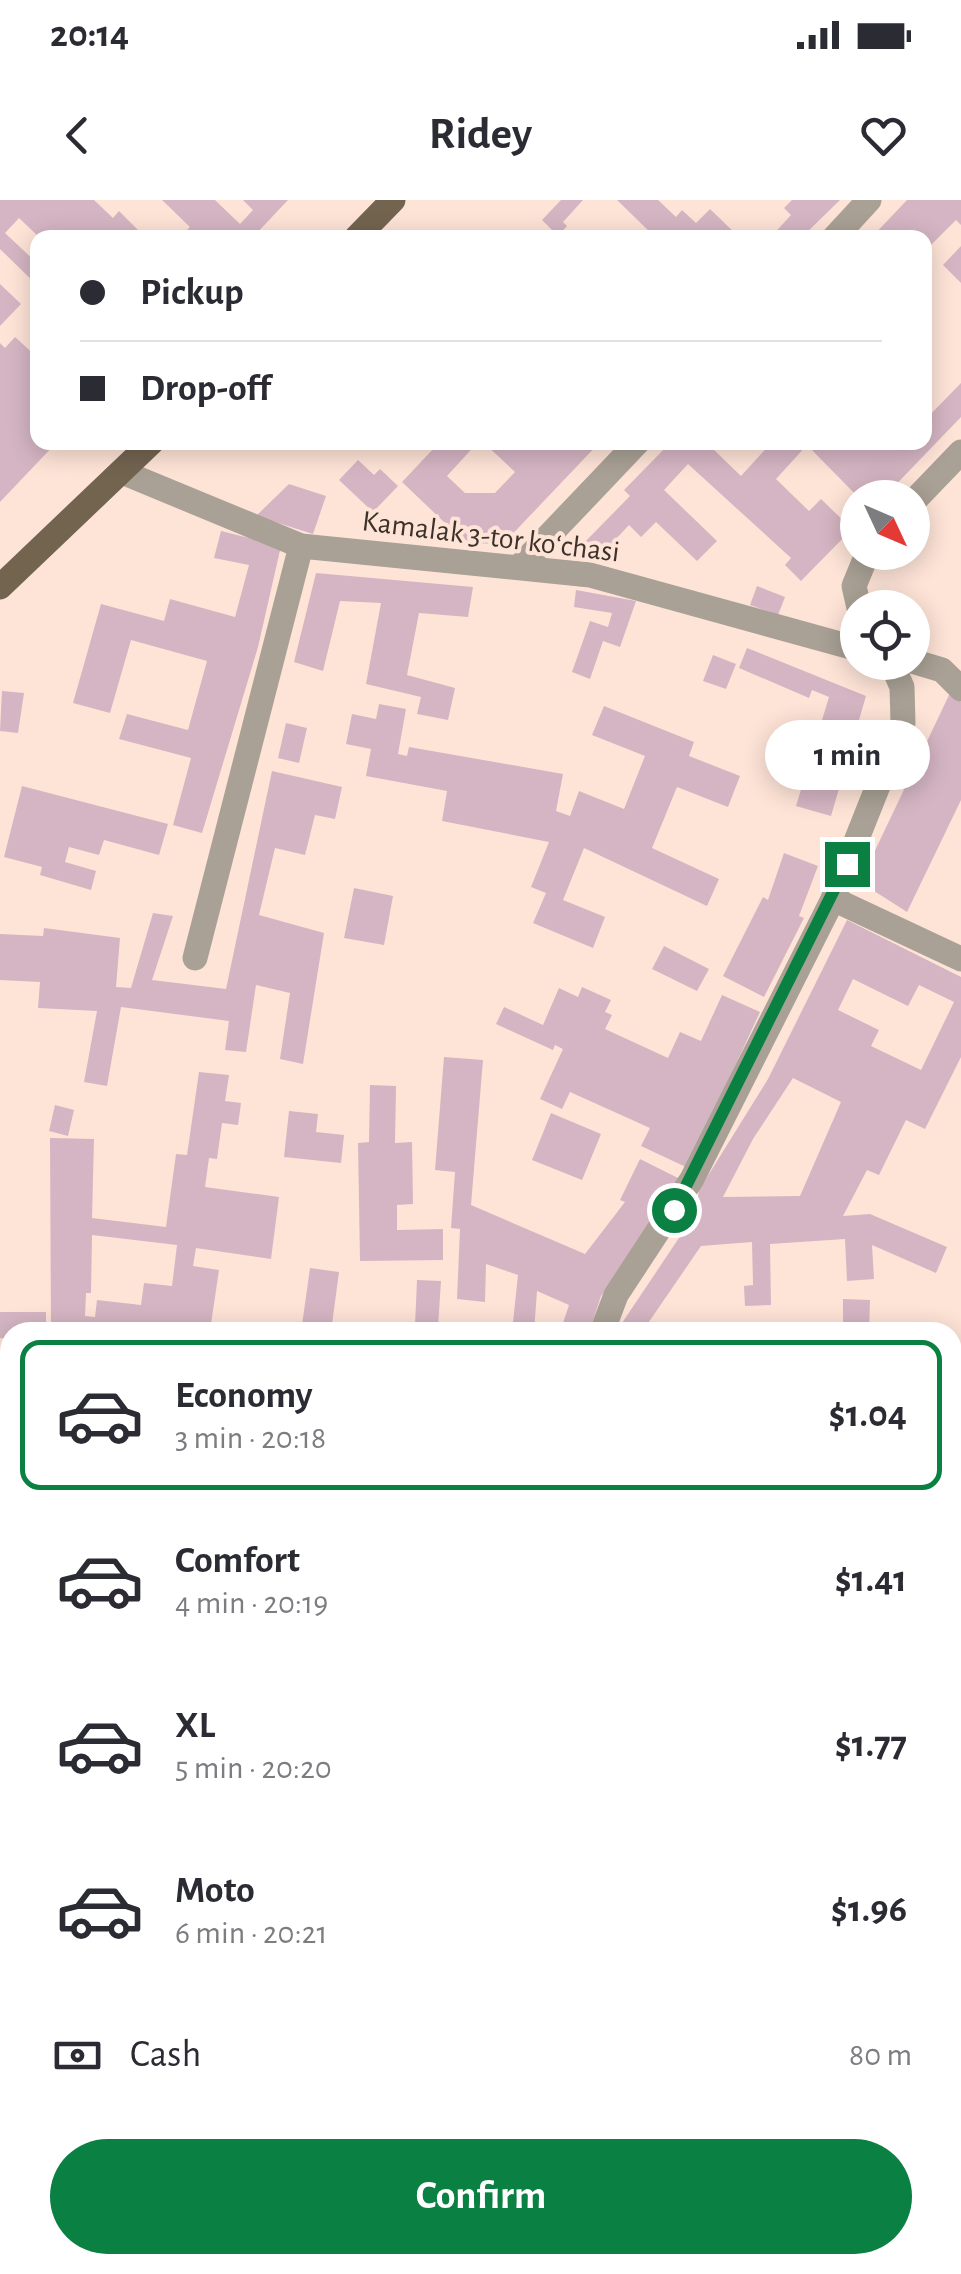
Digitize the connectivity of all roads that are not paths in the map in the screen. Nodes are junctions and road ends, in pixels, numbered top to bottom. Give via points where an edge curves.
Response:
1 (393, 200) edge
2 (870, 200) edge
3 (364, 230) edge
4 (842, 230) edge
5 (144, 450) edge
6 (630, 450) edge
7 (961, 452) edge
8 (122, 472) junction
9 (930, 484) edge
10 (302, 546) junction
11 (519, 567) junction
12 (0, 587) edge
13 (840, 644) edge
14 (930, 666) edge
15 (899, 680) edge
16 (961, 689) edge
17 (833, 899) junction
18 (195, 958) dead end
19 (961, 960) edge
20 (606, 1322) edge

1 - 3 main road
2 - 4 street
5 - 8 main road
6 - 11 street
7 - 9 street
8 - 10 street, Kamalak 3-tor koʻchasi
8 - 12 main road
10 - 11 street, Kamalak 3-tor koʻchasi
10 - 18 street
11 - 13 street, Kamalak 3-tor koʻchasi via 590,575
14 - 16 street
15 - 17 street via 903,723
17 - 19 street
17 - 20 street via 692,1179 616,1295

